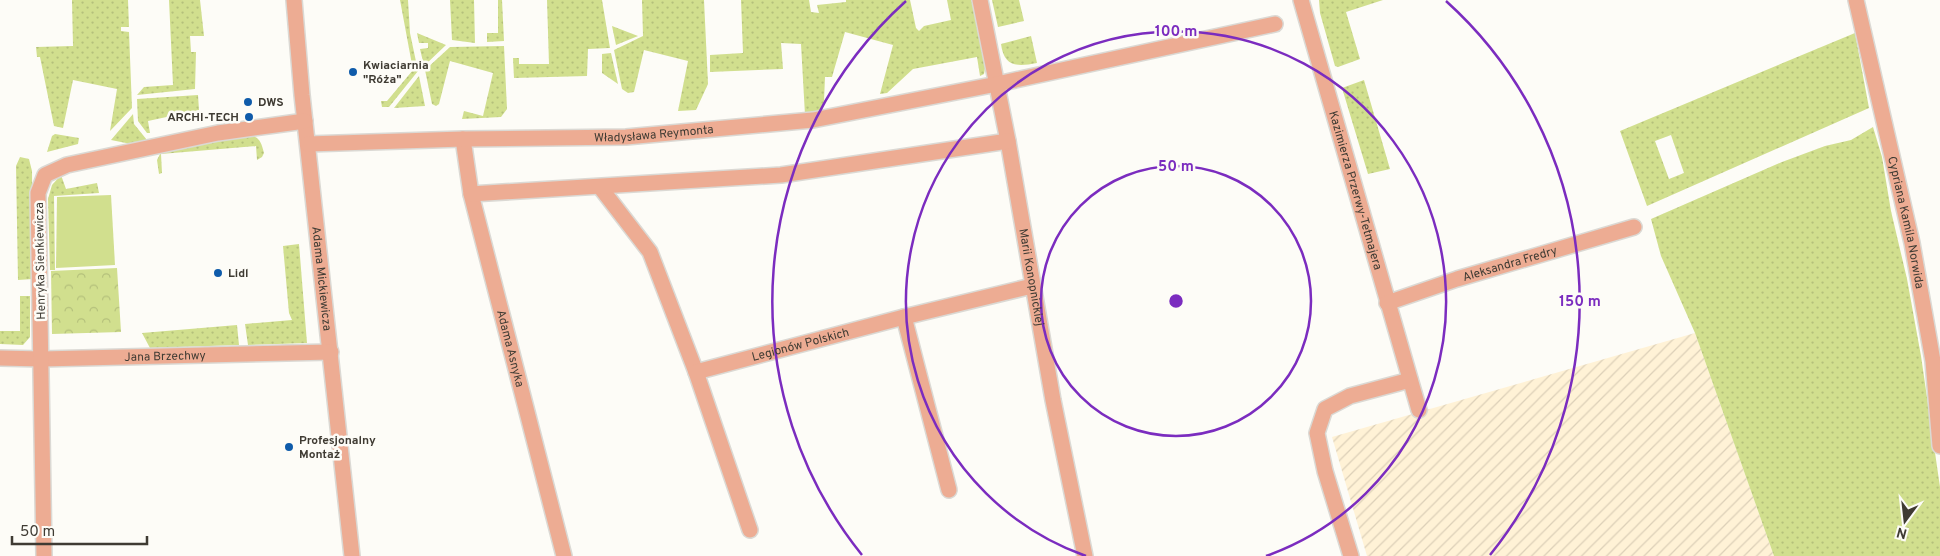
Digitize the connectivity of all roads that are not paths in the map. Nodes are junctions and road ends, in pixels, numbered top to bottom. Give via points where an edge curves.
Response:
1 (294, 0) edge
2 (980, 0) edge
3 (1301, 0) edge
4 (1856, 0) edge
5 (1275, 24) dead end
6 (997, 84) junction
7 (305, 121) junction
8 (463, 139) junction
9 (1008, 141) junction
10 (308, 144) junction
11 (600, 187) junction
12 (471, 194) junction
13 (1634, 227) dead end
14 (1032, 286) junction
15 (1387, 303) junction
16 (904, 317) junction
17 (330, 352) junction
18 (0, 358) edge
19 (42, 359) junction
20 (696, 372) junction
21 (1410, 380) junction
22 (1419, 410) dead end
23 (1940, 446) edge
24 (949, 490) dead end
25 (750, 530) dead end
26 (44, 556) edge
27 (352, 556) edge
28 (564, 556) edge
29 (1085, 556) edge
30 (1351, 556) edge

1 - 7 street, Adama Mickiewicza
2 - 6 street, Marii Konopnickiej
3 - 15 street, Kazimierza Przerwy-Tetmajera
4 - 23 street, Cypriana Kamila Norwida via 1912,243 1933,361
5 - 6 street, Władysława Reymonta
6 - 8 street, Władysława Reymonta via 813,120 626,137
6 - 9 street, Marii Konopnickiej
7 - 10 street, Adama Mickiewicza
7 - 19 street, Henryka Sienkiewicza via 218,133 67,165 45,175 38,193
8 - 10 street, Władysława Reymonta
8 - 12 street, Adama Asnyka
9 - 11 street via 781,175
9 - 14 street, Marii Konopnickiej
10 - 17 street, Adama Mickiewicza
11 - 12 street
11 - 20 street via 650,252
12 - 28 street, Adama Asnyka
13 - 15 street, Aleksandra Fredry
14 - 16 street, Legionów Polskich
14 - 29 street, Marii Konopnickiej
15 - 21 street, Kazimierza Przerwy-Tetmajera
16 - 20 street, Legionów Polskich
16 - 24 street
17 - 19 street, Jana Brzechwy
17 - 27 street, Adama Mickiewicza
18 - 19 street, Jana Brzechwy
19 - 26 street, Henryka Sienkiewicza
20 - 25 street
21 - 22 street, Kazimierza Przerwy-Tetmajera
21 - 30 street via 1350,396 1326,409 1317,433

